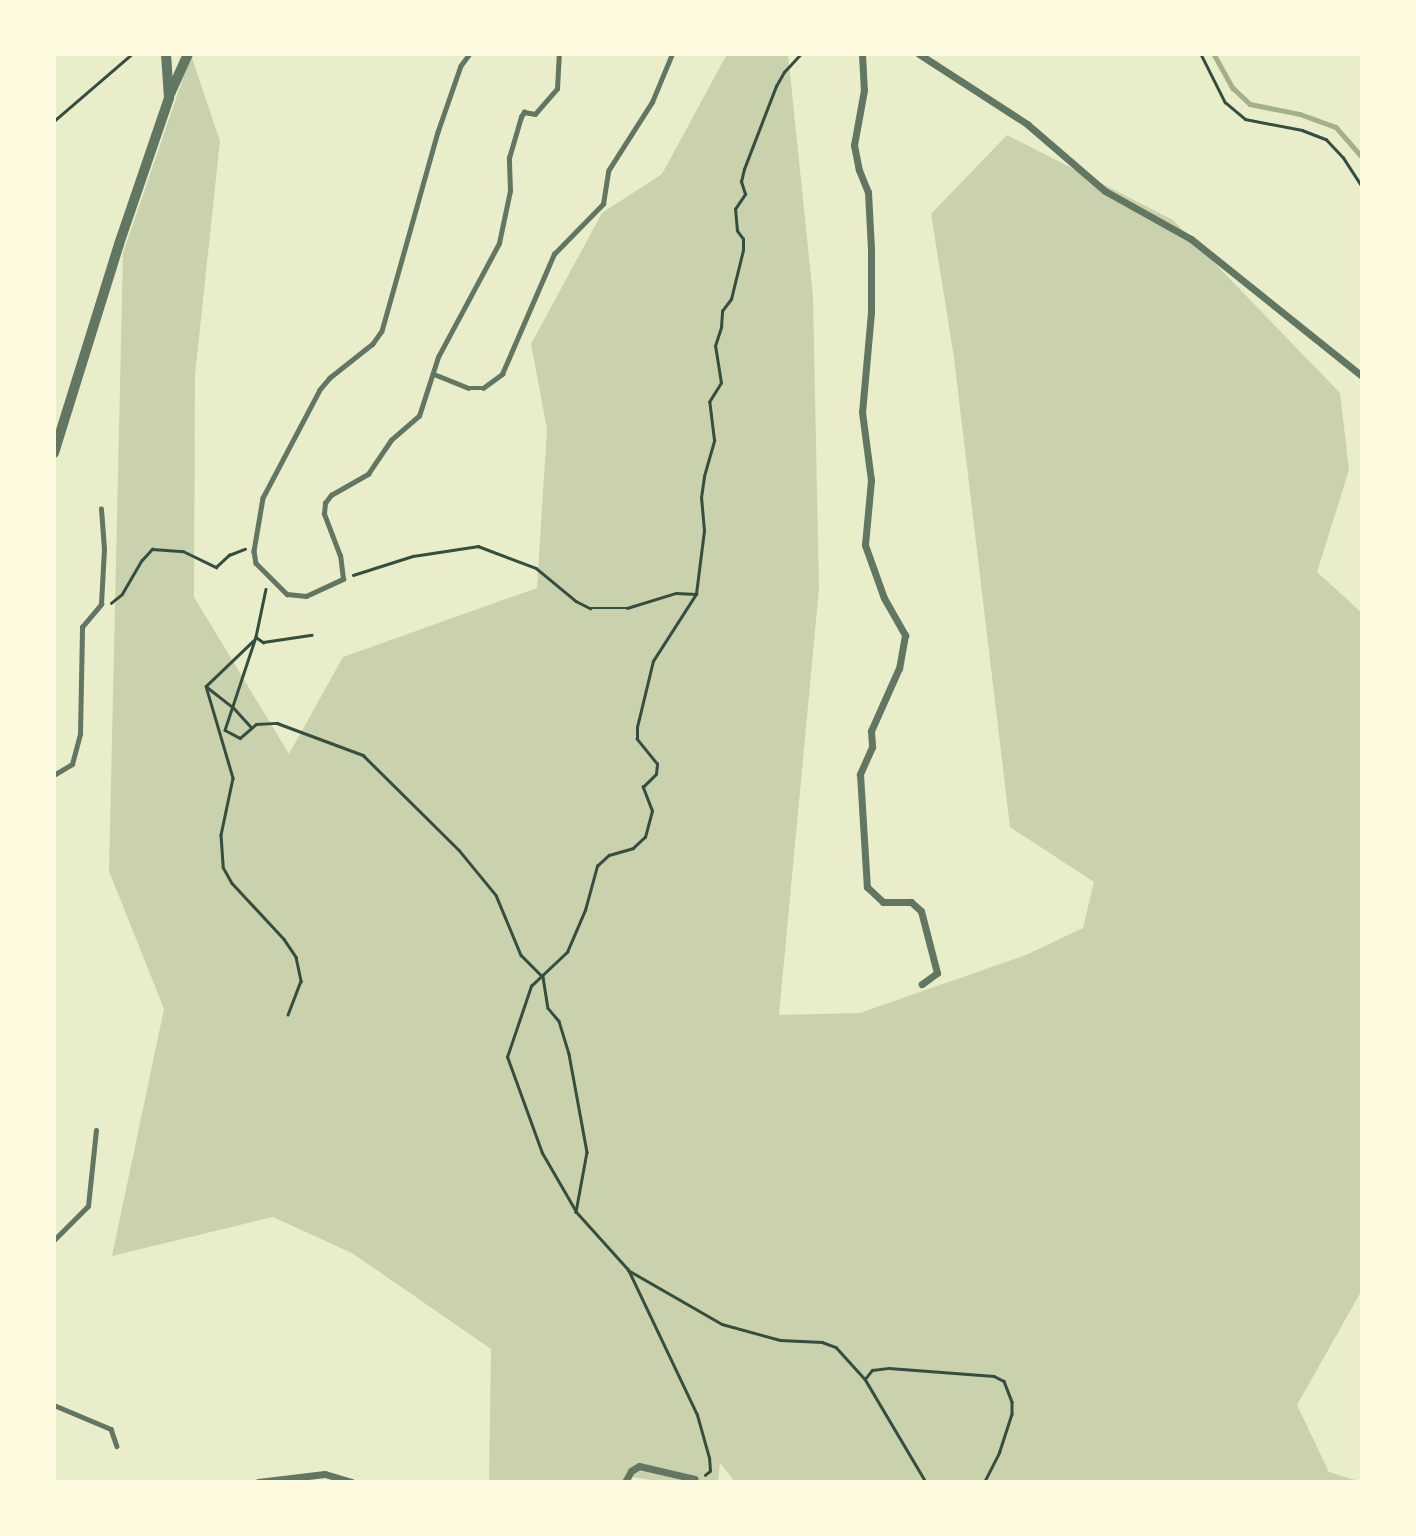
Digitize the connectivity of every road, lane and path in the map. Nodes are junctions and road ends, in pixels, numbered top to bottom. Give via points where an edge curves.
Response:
1 (132, 54) edge
2 (166, 54) edge
3 (188, 54) edge
4 (470, 54) edge
5 (559, 54) edge
6 (672, 54) edge
7 (801, 54) edge
8 (862, 54) edge
9 (919, 54) edge
10 (1201, 54) edge
11 (169, 98) junction
12 (54, 121) edge
13 (1362, 186) edge
14 (434, 374) junction
15 (1362, 376) edge
16 (54, 453) edge
17 (101, 509) dead end
18 (242, 548) dead end
19 (268, 578) junction
20 (343, 579) junction
21 (696, 594) junction
22 (101, 604) junction
23 (311, 635) dead end
24 (256, 638) junction
25 (206, 686) junction
26 (233, 707) junction
27 (251, 727) junction
28 (54, 775) edge
29 (543, 977) junction
30 (922, 984) dead end
31 (288, 1015) dead end
32 (96, 1130) dead end
33 (576, 1212) junction
34 (54, 1240) edge
35 (628, 1270) junction
36 (865, 1379) junction
37 (54, 1405) edge
38 (117, 1446) dead end
39 (695, 1480) edge
40 (258, 1482) edge
41 (352, 1482) edge
42 (625, 1482) edge
43 (926, 1482) edge
44 (985, 1482) edge

1 - 12 path
2 - 11 street
3 - 11 street
4 - 19 lane via 461,66 438,132 383,331 320,390 264,498 254,551 256,564
5 - 14 lane via 556,89 535,114 524,112 512,144 510,191 499,243 438,357
6 - 14 lane via 652,102 608,171 603,204 554,254 502,374 484,388 468,388
7 - 21 path via 776,86 744,169 741,182 745,194 735,209 743,250 715,346 721,383 709,402 714,440 701,498 704,531
8 - 30 street via 864,90 854,145 868,192 871,248 871,312 862,412 871,480 865,545 884,598 905,635 899,668 872,731 872,747 860,774 867,887 883,902 911,902 921,911 937,974
9 - 15 street via 1027,124 1105,191 1191,239
10 - 13 path via 1225,102 1245,119 1326,139
11 - 16 street via 118,244
14 - 20 lane via 419,416 391,440 368,474 325,503
17 - 22 lane
18 - 22 path via 216,567 183,551 152,549 122,594
19 - 20 lane via 287,594 306,596
19 - 24 path
20 - 21 path via 413,556 478,546 536,568 590,608 627,608 676,593
21 - 29 path via 653,661 641,707 637,739 657,764 656,774 643,787 652,811 645,837 597,866 588,903 567,952
22 - 28 lane via 82,627 80,734 72,764
23 - 24 path via 263,642
24 - 25 path
24 - 26 path
25 - 26 path
25 - 31 path via 233,778 221,835 223,867 296,957 300,981
26 - 27 path
26 - 27 path via 225,730 240,738
27 - 29 path via 277,723 371,761 477,869 504,909 521,956
29 - 33 path via 548,1008 559,1021 569,1054 587,1152
29 - 33 path via 531,986 507,1057 542,1153
32 - 34 lane via 88,1206
33 - 35 path
35 - 36 path via 722,1324 780,1340 831,1344
35 - 39 path via 702,1427 710,1466 707,1474
36 - 43 path
36 - 44 path via 872,1370 889,1368 993,1376 1004,1381 1012,1414
37 - 38 lane via 111,1429
39 - 42 street via 639,1466
40 - 41 street via 325,1474

